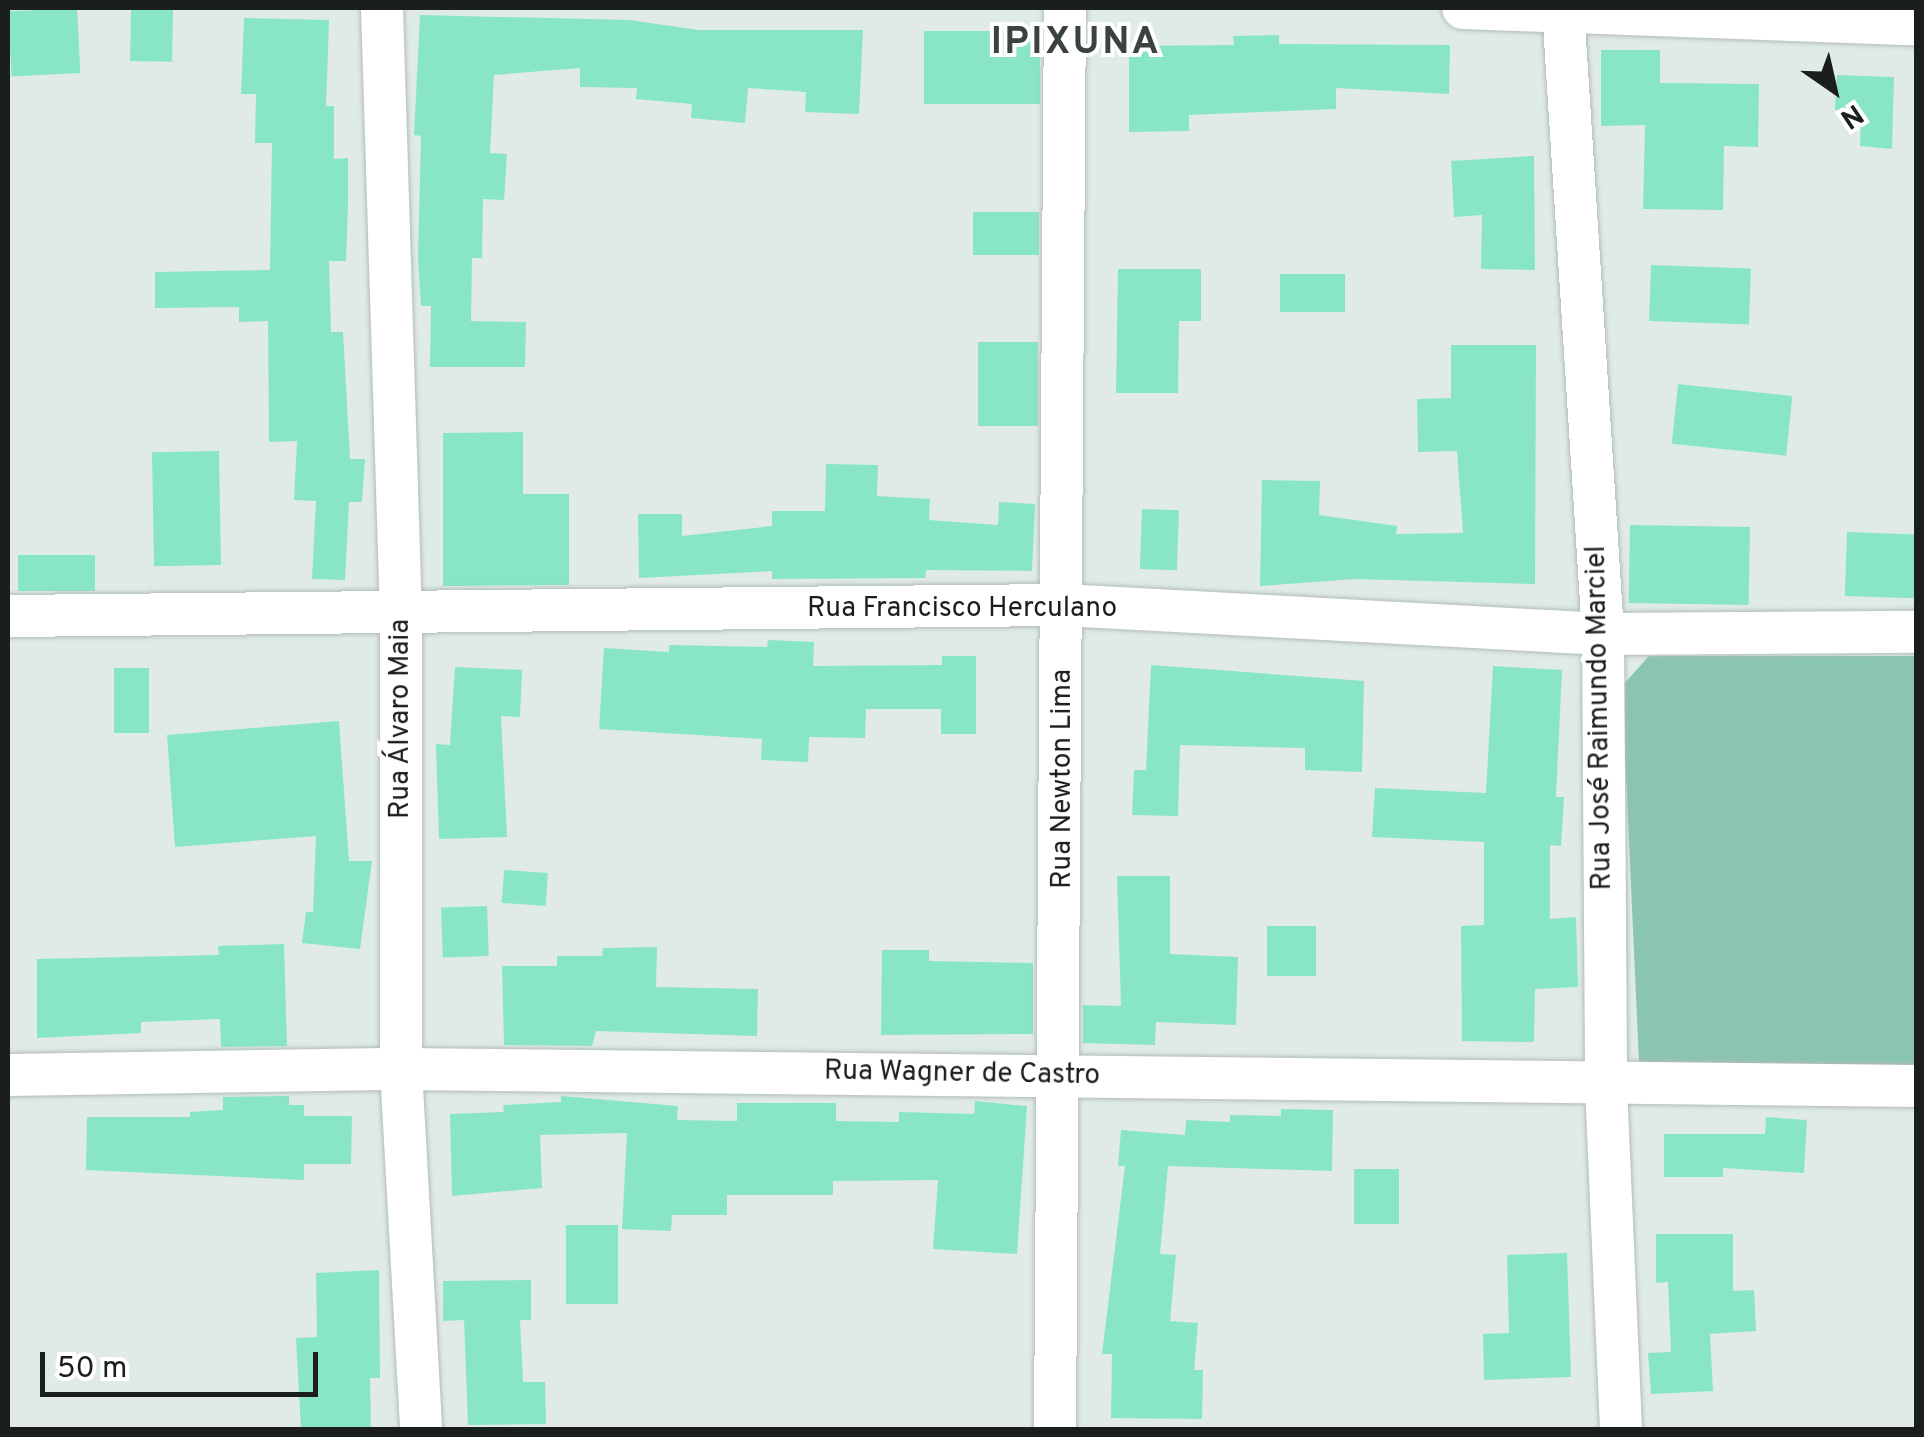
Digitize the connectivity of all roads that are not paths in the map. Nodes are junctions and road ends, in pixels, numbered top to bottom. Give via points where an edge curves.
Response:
1 (382, 8) edge
2 (1065, 8) edge
3 (1463, 8) edge
4 (1563, 9) edge
5 (1916, 25) edge
6 (1063, 605) junction
7 (401, 615) junction
8 (8, 616) edge
9 (1916, 632) edge
10 (1603, 634) junction
11 (401, 1069) junction
12 (1062, 1074) junction
13 (8, 1075) edge
14 (1606, 1086) junction
15 (1916, 1086) edge
16 (422, 1430) edge
17 (1055, 1430) edge
18 (1621, 1430) edge

1 - 7 street, Rua Álvaro Maia
2 - 6 street, Rua Newton Lima
3 - 4 street
4 - 5 street
4 - 10 street, Rua José Raimundo Marciel
6 - 7 street, Rua Francisco Herculano
6 - 10 street, Rua Francisco Herculano
6 - 12 street, Rua Newton Lima
7 - 8 street, Rua Francisco Herculano
7 - 11 street, Rua Álvaro Maia
9 - 10 street, Rua Francisco Herculano
10 - 14 street, Rua José Raimundo Marciel
11 - 12 street, Rua Wagner de Castro
11 - 13 street, Rua Wagner de Castro
11 - 16 street, Rua Álvaro Maia
12 - 14 street, Rua Wagner de Castro
12 - 17 street, Rua Newton Lima
14 - 15 street, Rua Wagner de Castro
14 - 18 street, Rua José Raimundo Marciel

